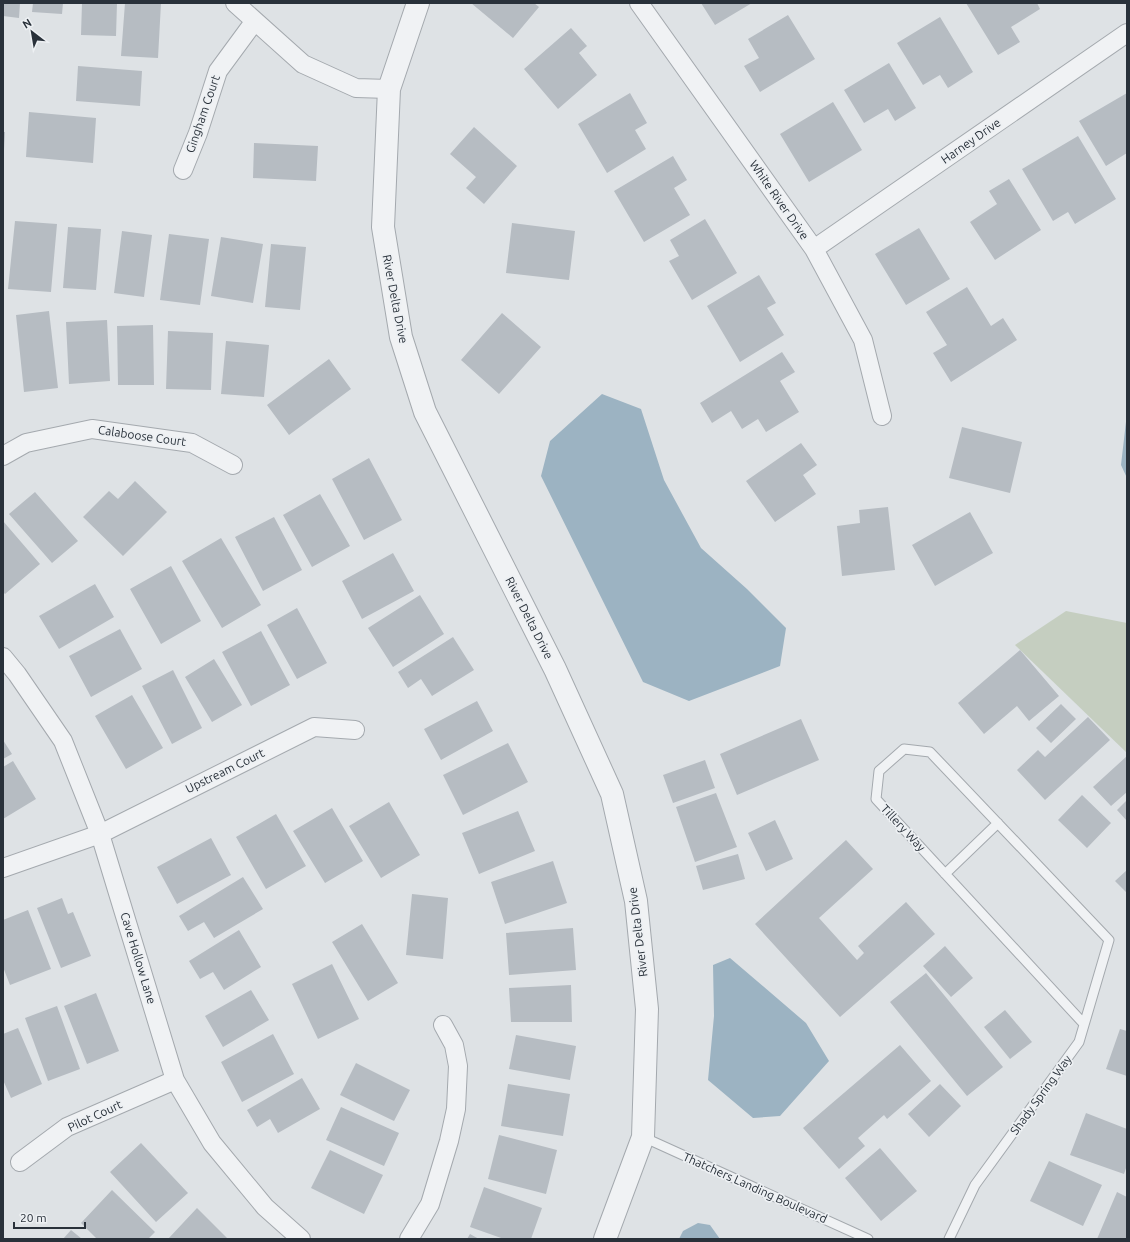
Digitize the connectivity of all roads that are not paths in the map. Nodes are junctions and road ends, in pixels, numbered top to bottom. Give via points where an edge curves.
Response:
1 (235, 3) edge
2 (418, 3) edge
3 (639, 3) edge
4 (254, 22) junction
5 (1127, 33) edge
6 (389, 89) junction
7 (183, 170) dead end
8 (814, 249) junction
9 (882, 416) dead end
10 (3, 456) edge
11 (233, 465) dead end
12 (3, 657) edge
13 (355, 730) dead end
14 (998, 823) junction
15 (100, 834) junction
16 (3, 868) edge
17 (945, 874) junction
18 (1109, 940) joint
19 (1084, 1024) junction
20 (443, 1025) dead end
21 (175, 1080) junction
22 (643, 1137) junction
23 (20, 1162) dead end
24 (301, 1239) edge
25 (409, 1239) edge
26 (605, 1239) edge
27 (868, 1239) edge
28 (949, 1239) edge

1 - 4 street
2 - 6 street, River Delta Drive
3 - 8 street, White River Drive
4 - 6 street via 303,64 356,88
4 - 7 street, Gingham Court via 218,71
5 - 8 street, Harney Drive
6 - 22 street, River Delta Drive via 382,228 401,337 425,412 555,669 612,794 636,901 647,1009
8 - 9 street, White River Drive via 863,340
10 - 11 street, Calaboose Court via 26,443 92,429 192,443
12 - 15 street, Cave Hollow Lane via 63,741
13 - 15 street, Upstream Court via 314,727
14 - 17 lane
14 - 17 lane, Tillery Way via 930,752 904,749 878,771 876,799
14 - 18 lane, Tillery Way
15 - 16 street, Upstream Court
15 - 21 street, Cave Hollow Lane
17 - 19 lane, Tillery Way
18 - 19 lane, Shady Spring Way
19 - 28 lane, Shady Spring Way via 1079,1042 975,1185
20 - 25 street via 454,1045 458,1066 456,1109 430,1204
21 - 23 street, Pilot Court via 67,1127
21 - 24 street, Cave Hollow Lane via 212,1143 265,1207
22 - 26 street, River Delta Drive
22 - 27 lane, Thatchers Landing Boulevard

